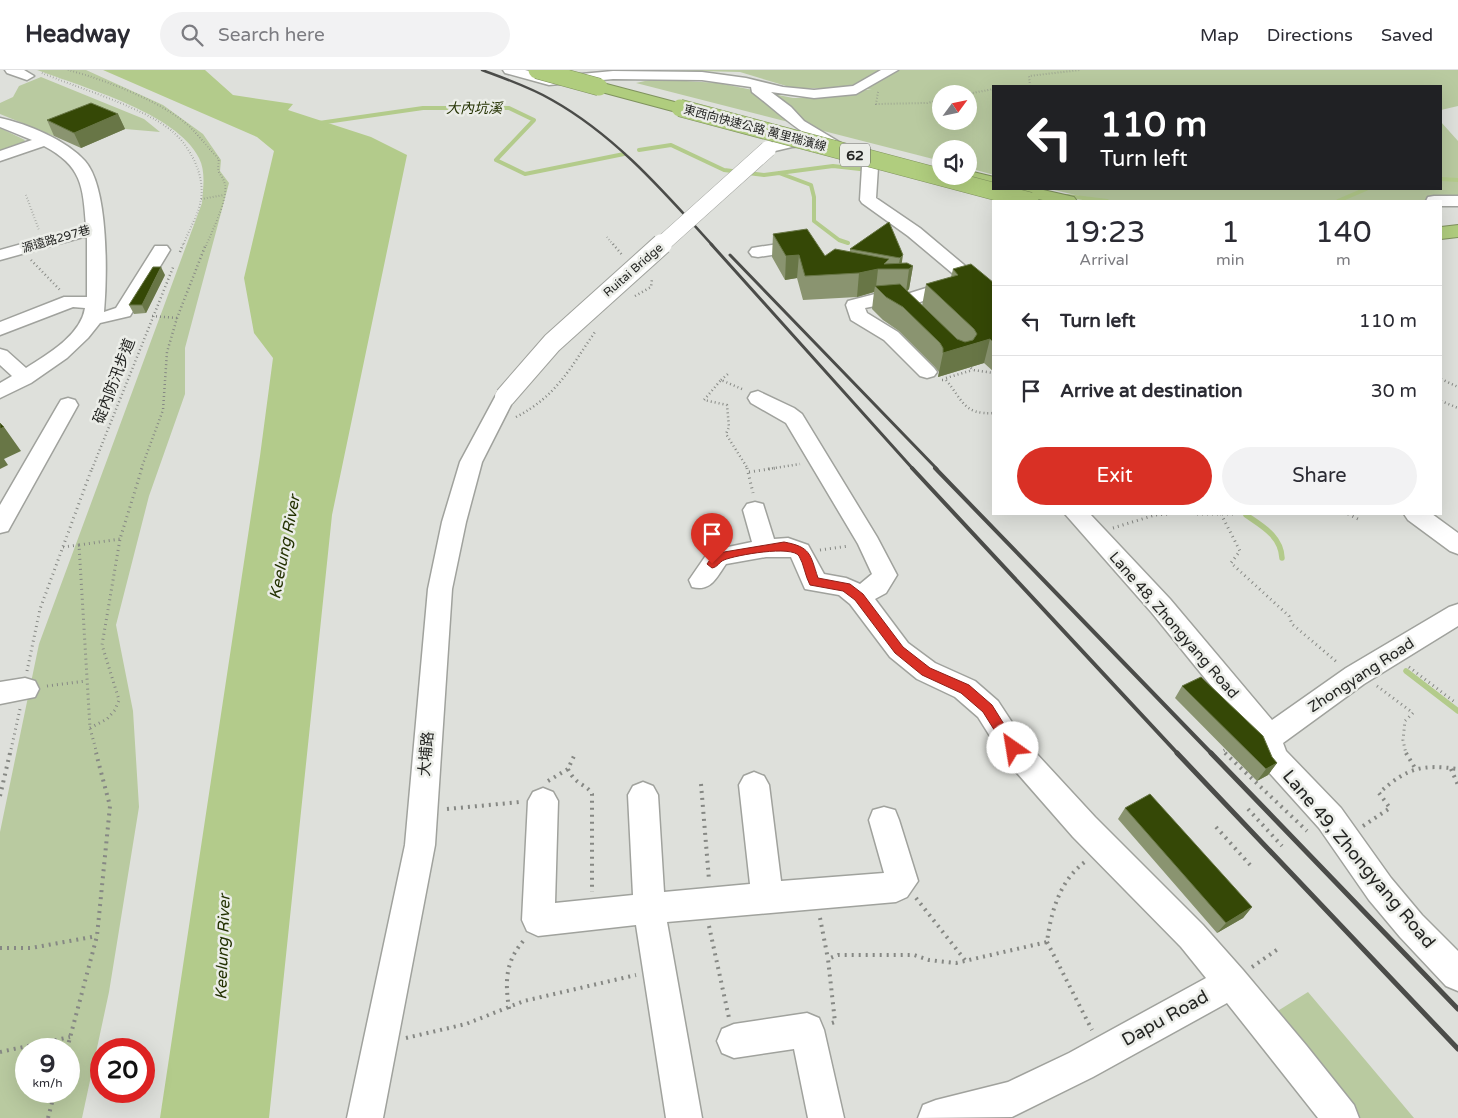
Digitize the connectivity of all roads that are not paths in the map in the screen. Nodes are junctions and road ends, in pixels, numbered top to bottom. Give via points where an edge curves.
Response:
1 (12, 70) edge
2 (510, 70) edge
3 (537, 70) edge
4 (568, 70) edge
5 (890, 70) edge
6 (33, 74) road end
7 (746, 82) junction
8 (604, 84) junction
9 (678, 103) junction
10 (0, 122) edge
11 (799, 124) junction
12 (45, 141) junction
13 (836, 145) junction
14 (772, 147) junction
15 (0, 156) edge
16 (870, 167) junction
17 (932, 167) edge
18 (977, 178) edge
19 (992, 182) edge
20 (1022, 190) edge
21 (999, 200) edge
22 (1026, 200) edge
23 (1064, 200) edge
24 (1442, 201) edge
25 (1458, 201) edge
26 (1458, 218) edge
27 (1442, 220) edge
28 (95, 229) junction
29 (1458, 231) edge
30 (1442, 233) edge
31 (819, 251) edge
32 (758, 252) dead end
33 (170, 253) road end
34 (0, 255) edge
35 (970, 279) junction
36 (912, 281) edge
37 (928, 291) junction
38 (992, 294) edge
39 (902, 300) junction
40 (95, 311) junction
41 (921, 319) edge
42 (0, 329) edge
43 (0, 355) edge
44 (927, 372) road end
45 (25, 378) junction
46 (0, 392) edge
47 (505, 397) joint
48 (758, 398) road end
49 (68, 405) dead end
50 (755, 510) road end
51 (1417, 515) edge
52 (1085, 523) edge
53 (0, 525) edge
54 (1458, 545) edge
55 (766, 548) junction
56 (701, 580) dead end
57 (859, 597) junction
58 (1458, 614) edge
59 (1265, 734) junction
60 (754, 785) dead end
61 (643, 795) dead end
62 (543, 801) road end
63 (884, 820) dead end
64 (767, 897) junction
65 (649, 908) junction
66 (1458, 974) edge
67 (1231, 982) junction
68 (734, 1041) road end
69 (365, 1118) edge
70 (684, 1118) edge
71 (826, 1118) edge
72 (936, 1118) edge
73 (1341, 1118) edge

1 - 6 street
2 - 7 street via 549,81 613,74 702,76
3 - 8 highway, 東西向快速公路 萬里瑞濱線 / 62, bridge
4 - 8 highway, 東西向快速公路 萬里瑞濱線 / 62
5 - 7 street via 856,90 814,94
7 - 11 street via 786,110
8 - 9 highway, 東西向快速公路 萬里瑞濱線 / 62
9 - 17 highway, 東西向快速公路 萬里瑞濱線 / 62
9 - 22 highway, 東西向快速公路 萬里瑞濱線 / 62, bridge
10 - 12 street, 源遠路297巷
11 - 13 street
11 - 14 street
12 - 15 street
12 - 28 street, 源遠路297巷 via 81,165 90,184
13 - 14 street via 814,141
13 - 16 street
14 - 47 street, Ruitai Bridge, bridge via 552,343
16 - 21 street
16 - 35 street via 868,200 914,232
18 - 19 highway
20 - 23 highway
24 - 25 street
26 - 27 highway
28 - 34 street, 源遠路297巷
28 - 40 street
29 - 30 highway
31 - 32 street via 814,244
33 - 40 street via 123,312 106,317
35 - 37 street
35 - 38 street
36 - 37 street
37 - 39 street
39 - 41 street
39 - 44 street via 874,300 854,306 858,316 891,336
40 - 42 street via 71,301
40 - 45 street via 68,345
43 - 45 street
45 - 46 street
47 - 69 street, 大埔路 via 470,462 440,589 420,845
48 - 57 street via 794,419 869,543 885,575 877,586
49 - 53 street
50 - 55 street
51 - 54 street
52 - 59 street, Lane 48, Zhongyang Road via 1161,606
55 - 56 street via 718,557
55 - 57 street via 797,548 804,552 814,582 846,587
57 - 67 street via 899,650 926,671 965,689 988,709 1013,748 1192,936
58 - 59 street, Zhongyang Road
59 - 66 street, Lane 49, Zhongyang Road via 1275,759 1330,818 1411,926
60 - 64 street
61 - 65 street
62 - 65 street via 538,920
63 - 64 street via 902,881 896,887
64 - 65 street
65 - 70 street
67 - 72 street, Dapu Road via 1012,1099
67 - 73 street
68 - 71 street via 807,1030

